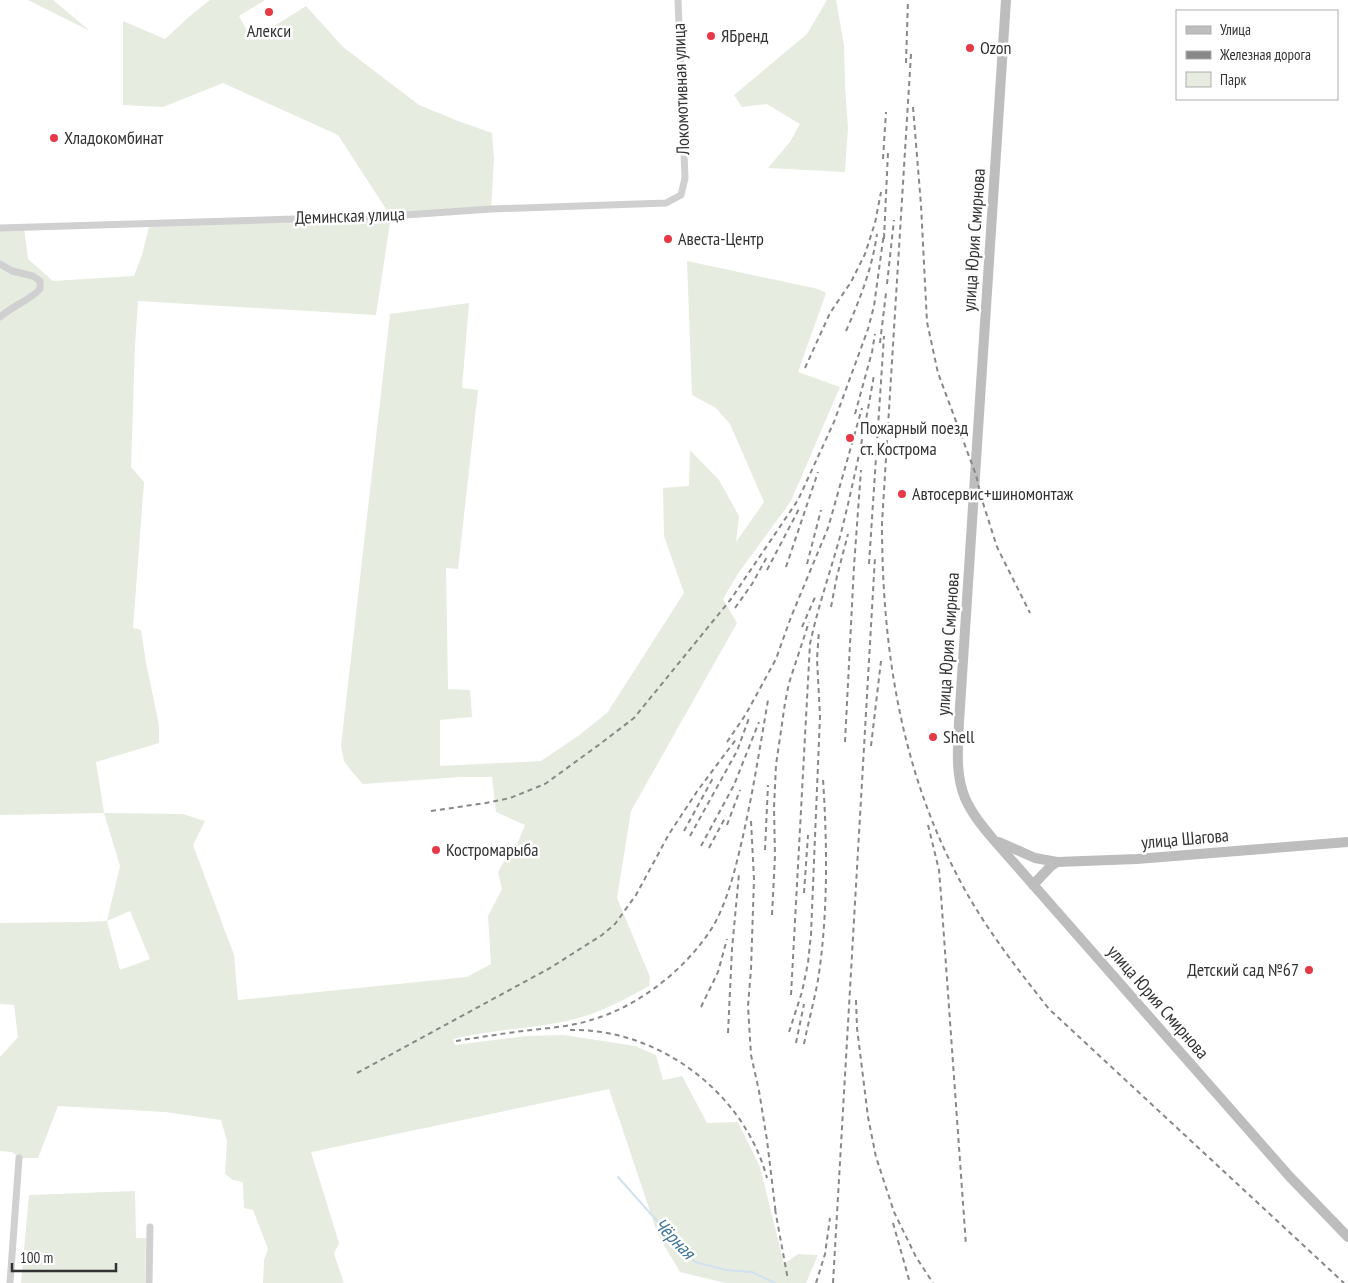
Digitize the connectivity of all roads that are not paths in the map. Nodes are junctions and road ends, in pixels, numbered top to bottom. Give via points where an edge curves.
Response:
1 (678, 0) edge
2 (1006, 0) edge
3 (685, 178) joint
4 (0, 228) edge
5 (0, 264) edge
6 (0, 317) edge
7 (994, 839) junction
8 (1348, 842) edge
9 (1057, 862) junction
10 (1034, 885) junction
11 (19, 1158) dead end
12 (150, 1227) dead end
13 (1348, 1237) edge
14 (10, 1283) edge
15 (149, 1283) edge

1 - 3 street, Локомотивная улица
2 - 7 main road, улица Юрия Смирнова via 957,751 965,798
3 - 4 street, Деминская улица via 681,195 666,202 391,216
5 - 6 street via 33,276 40,282 40,289 35,294
7 - 9 main road, улица Шагова via 1035,858
7 - 10 main road, улица Юрия Смирнова
8 - 9 main road, улица Шагова
9 - 10 main road
10 - 13 main road, улица Юрия Смирнова via 1174,1047
11 - 14 street
12 - 15 street

